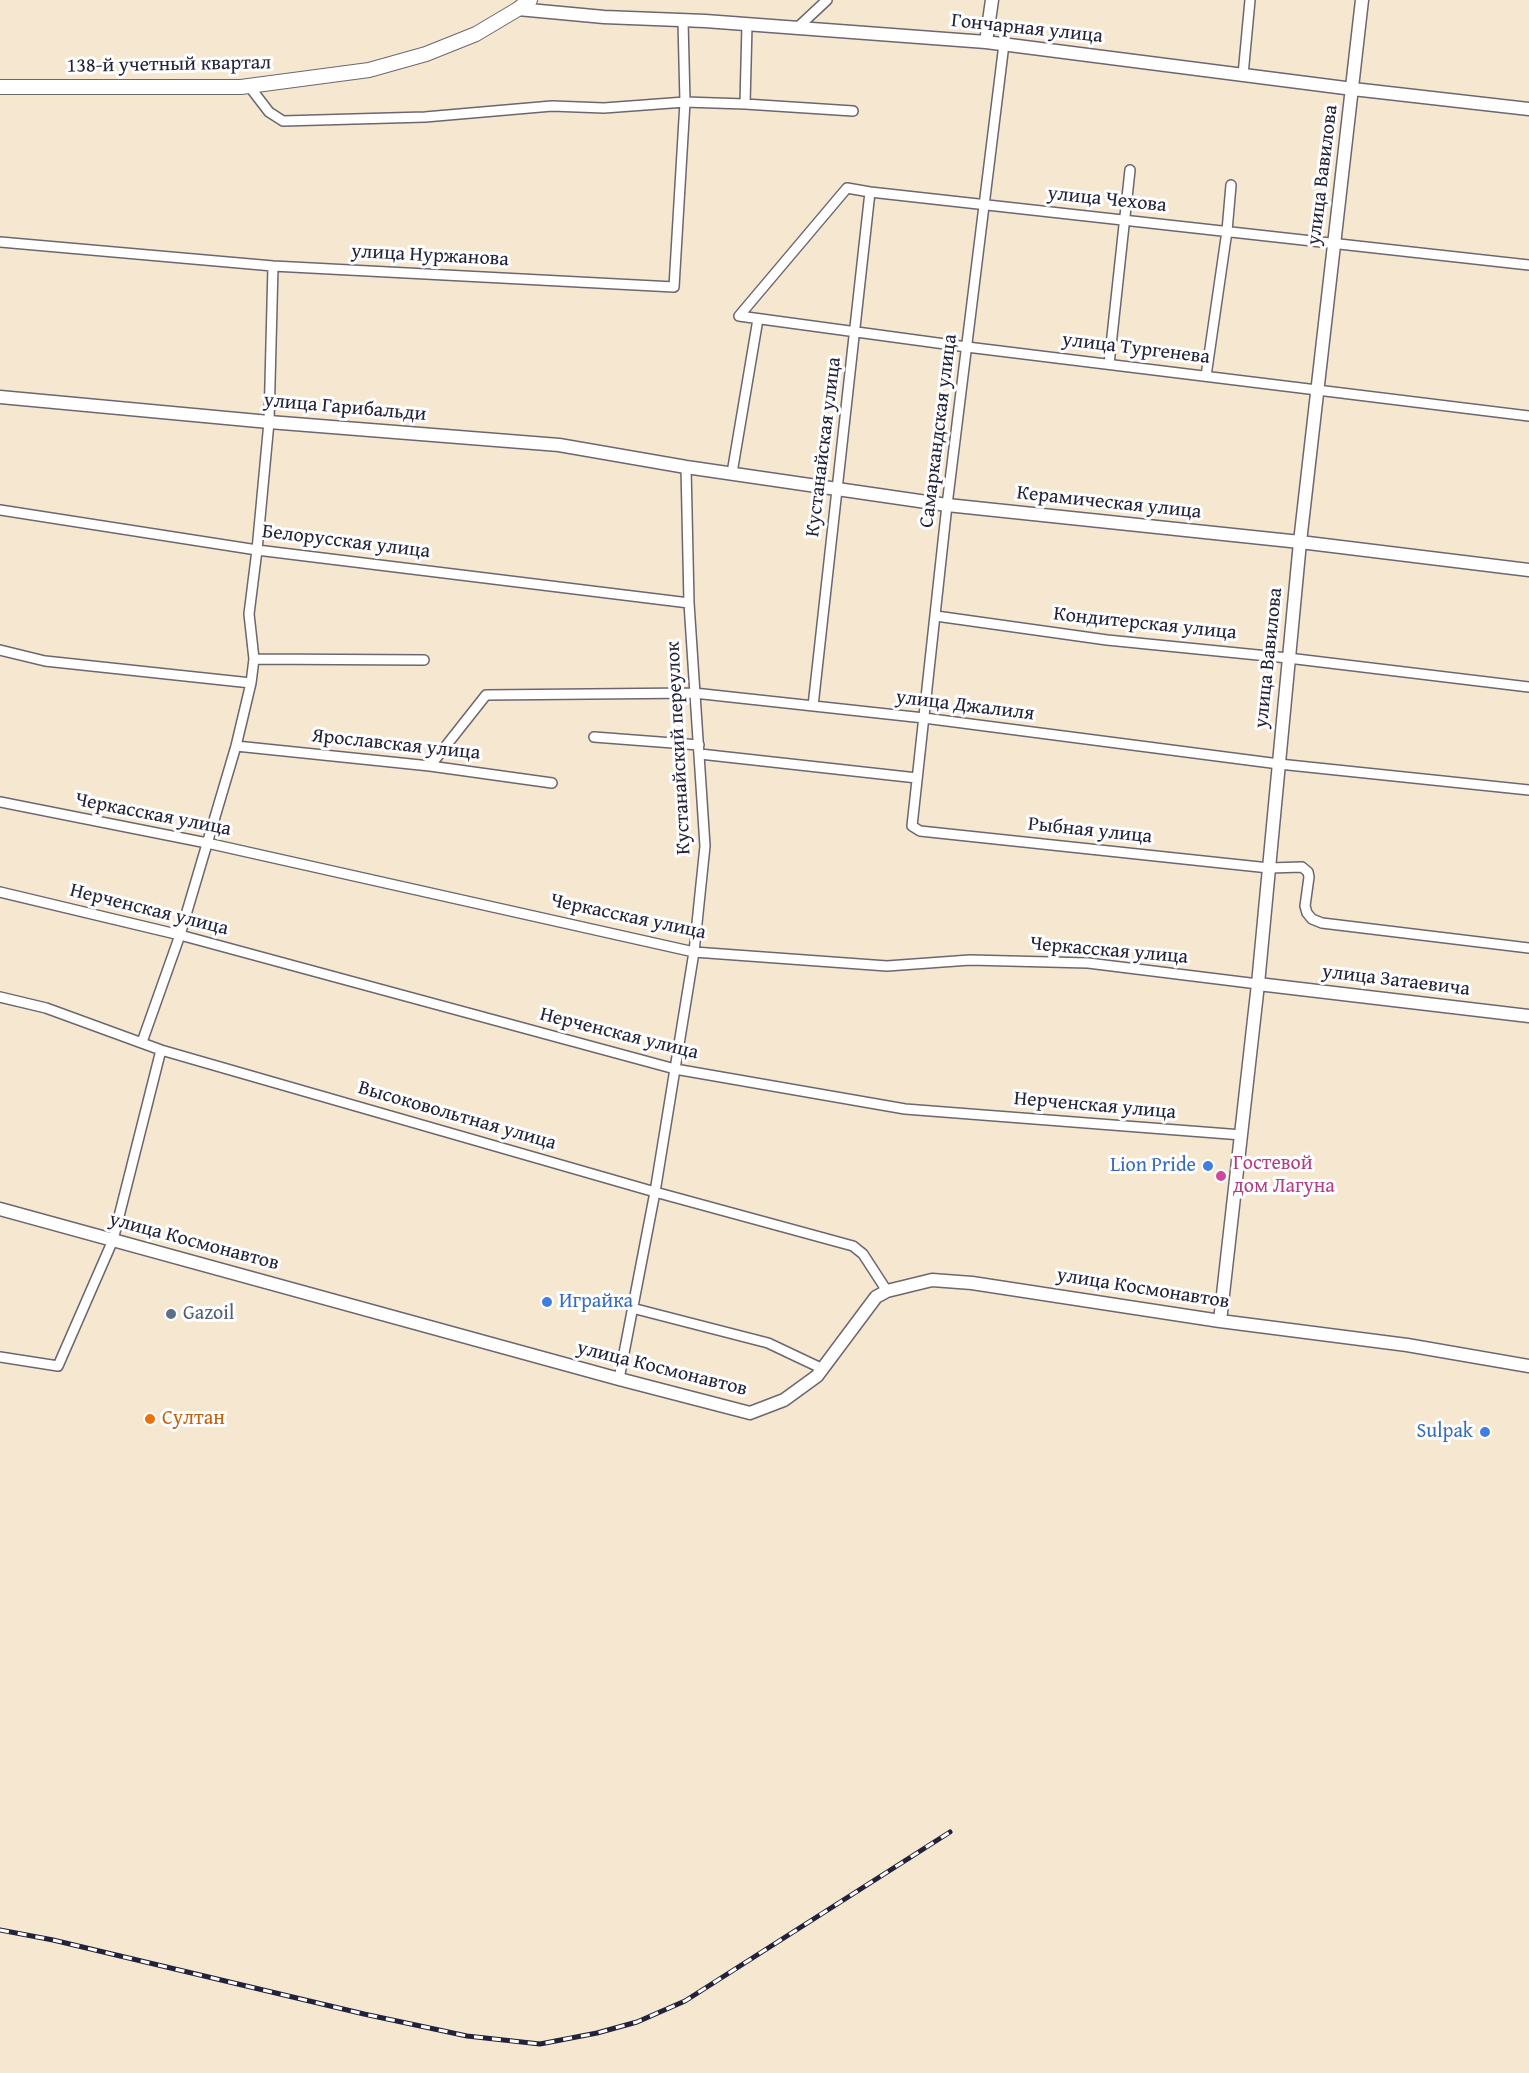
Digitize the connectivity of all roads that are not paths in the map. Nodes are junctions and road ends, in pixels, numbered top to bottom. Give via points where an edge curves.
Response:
1 (530, 0) edge
2 (827, 0) edge
3 (992, 0) edge
4 (1250, 0) edge
5 (1362, 0) edge
6 (518, 9) junction
7 (683, 21) junction
8 (747, 25) junction
9 (796, 29) junction
10 (986, 42) junction
11 (1004, 44) junction
12 (1244, 75) junction
13 (249, 86) junction
14 (0, 87) edge
15 (1353, 89) junction
16 (685, 102) junction
17 (745, 104) junction
18 (1529, 109) edge
19 (853, 111) dead end
20 (1130, 170) dead end
21 (1231, 185) dead end
22 (870, 192) junction
23 (984, 204) junction
24 (1125, 220) junction
25 (1227, 231) junction
26 (0, 242) edge
27 (1334, 243) junction
28 (273, 266) junction
29 (1529, 266) edge
30 (740, 316) joint
31 (758, 319) junction
32 (856, 332) junction
33 (967, 347) junction
34 (1109, 364) junction
35 (1206, 376) junction
36 (1318, 390) junction
37 (0, 397) edge
38 (1529, 416) edge
39 (269, 422) junction
40 (686, 467) junction
41 (732, 473) junction
42 (836, 489) junction
43 (947, 505) junction
44 (0, 510) edge
45 (1300, 542) junction
46 (257, 550) junction
47 (1529, 570) edge
48 (689, 603) junction
49 (936, 616) junction
50 (0, 650) edge
51 (1288, 658) junction
52 (254, 659) junction
53 (424, 660) dead end
54 (251, 683) junction
55 (1529, 687) edge
56 (694, 693) junction
57 (813, 706) junction
58 (924, 718) junction
59 (594, 736) dead end
60 (236, 746) junction
61 (699, 749) junction
62 (1279, 764) junction
63 (430, 766) junction
64 (917, 778) junction
65 (552, 783) dead end
66 (1529, 790) edge
67 (0, 802) edge
68 (912, 823) joint
69 (207, 843) junction
70 (1269, 868) junction
71 (0, 892) edge
72 (180, 935) junction
73 (1529, 948) edge
74 (694, 952) junction
75 (1258, 984) junction
76 (0, 997) edge
77 (1529, 1016) edge
78 (142, 1042) junction
79 (161, 1050) junction
80 (675, 1069) junction
81 (1242, 1135) junction
82 (655, 1192) junction
83 (0, 1209) edge
84 (113, 1240) junction
85 (887, 1291) junction
86 (632, 1308) junction
87 (1221, 1321) junction
88 (0, 1357) edge
89 (1529, 1366) edge
90 (823, 1369) junction
91 (619, 1380) junction

1 - 6 main road, 138-й учетный квартал
2 - 9 street
3 - 10 street
4 - 12 street
5 - 15 street, улица Вавилова
6 - 7 street, Гончарная улица
6 - 13 main road, 138-й учетный квартал via 476,34 426,54 369,70
7 - 8 street, Гончарная улица
7 - 16 street, улица Нуржанова
8 - 9 street, Гончарная улица
8 - 17 street
9 - 10 street, Гончарная улица
10 - 11 street, Гончарная улица
11 - 12 street, Гончарная улица
11 - 23 street, Самаркандская улица
12 - 15 street, Гончарная улица
13 - 14 main road, 138-й учетный квартал
13 - 16 street via 270,112 283,121
15 - 18 street, Гончарная улица
15 - 27 street, улица Вавилова
16 - 17 street
16 - 28 street, улица Нуржанова via 674,286
17 - 19 street
20 - 24 street
21 - 25 street
22 - 23 street, улица Чехова
22 - 30 street, улица Чехова via 848,188
22 - 32 street, Кустанайская улица
23 - 24 street, улица Чехова
23 - 33 street, Самаркандская улица
24 - 25 street, улица Чехова
24 - 34 street
25 - 27 street, улица Чехова
25 - 35 street
26 - 28 street, улица Нуржанова
27 - 29 street, улица Чехова
27 - 36 street, улица Вавилова
28 - 39 street
30 - 31 street, улица Тургенева
31 - 32 street, улица Тургенева
31 - 41 street
32 - 33 street, улица Тургенева
32 - 42 street, Кустанайская улица
33 - 34 street, улица Тургенева
33 - 43 street, Самаркандская улица
34 - 35 street, улица Тургенева
35 - 36 street, улица Тургенева
36 - 38 street, улица Тургенева
36 - 45 street, улица Вавилова
37 - 39 street, улица Гарибальди
39 - 40 street, улица Гарибальди via 559,445
39 - 46 street
40 - 41 street, Керамическая улица
40 - 48 street, Кустанайский переулок
41 - 42 street, Керамическая улица
42 - 43 street, Керамическая улица
42 - 57 street, Кустанайская улица
43 - 45 street, Керамическая улица
43 - 49 street, Самаркандская улица
44 - 46 street, Белорусская улица
45 - 47 street, Керамическая улица
45 - 51 street, улица Вавилова
46 - 48 street, Белорусская улица
46 - 52 street via 249,614
48 - 56 street, Кустанайский переулок
49 - 51 street, Кондитерская улица via 1107,640
49 - 58 street, Самаркандская улица
50 - 54 street via 45,661
51 - 55 street, Кондитерская улица
51 - 62 street, улица Вавилова
52 - 53 street
52 - 54 street
54 - 60 street
56 - 57 street, улица Джалиля
56 - 61 street, Кустанайский переулок
56 - 63 street, улица Джалиля via 486,695
57 - 58 street, улица Джалиля
58 - 62 street, улица Джалиля
58 - 64 street, Самаркандская улица
59 - 61 street
60 - 63 street, Ярославская улица
60 - 69 street
61 - 64 street
61 - 74 street, Кустанайский переулок via 705,846
62 - 66 street, улица Джалиля
62 - 70 street, улица Вавилова
63 - 65 street, Ярославская улица
64 - 68 street, Самаркандская улица
67 - 69 street, Черкасская улица
68 - 70 street, Рыбная улица via 920,831
69 - 72 street
69 - 74 street, Черкасская улица
70 - 73 street, Рыбная улица via 1302,867 1308,872 1307,914 1322,923
70 - 75 street, улица Вавилова
71 - 72 street, Нерченская улица
72 - 78 street
72 - 80 street, Нерченская улица
74 - 75 street, Черкасская улица via 887,966 970,960 1088,963
74 - 80 street, Кустанайский переулок
75 - 77 street, улица Затаевича
75 - 81 street, улица Вавилова
76 - 78 street, Высоковольтная улица via 46,1008
78 - 79 street, Высоковольтная улица
79 - 82 street, Высоковольтная улица
79 - 84 street
80 - 81 street, Нерченская улица via 904,1109
80 - 82 street, Кустанайский переулок
81 - 87 street, улица Вавилова
82 - 85 street, Высоковольтная улица via 853,1246 863,1254
82 - 86 street, Кустанайский переулок
83 - 84 street, улица Космонавтов
84 - 88 street via 58,1366
84 - 91 street, улица Космонавтов
85 - 87 street, улица Космонавтов via 932,1280 972,1283
85 - 90 street, улица Космонавтов via 876,1297
86 - 90 street via 768,1343
86 - 91 street, Кустанайский переулок
87 - 89 street, улица Космонавтов via 1407,1345
90 - 91 street, улица Космонавтов via 784,1400 750,1413

